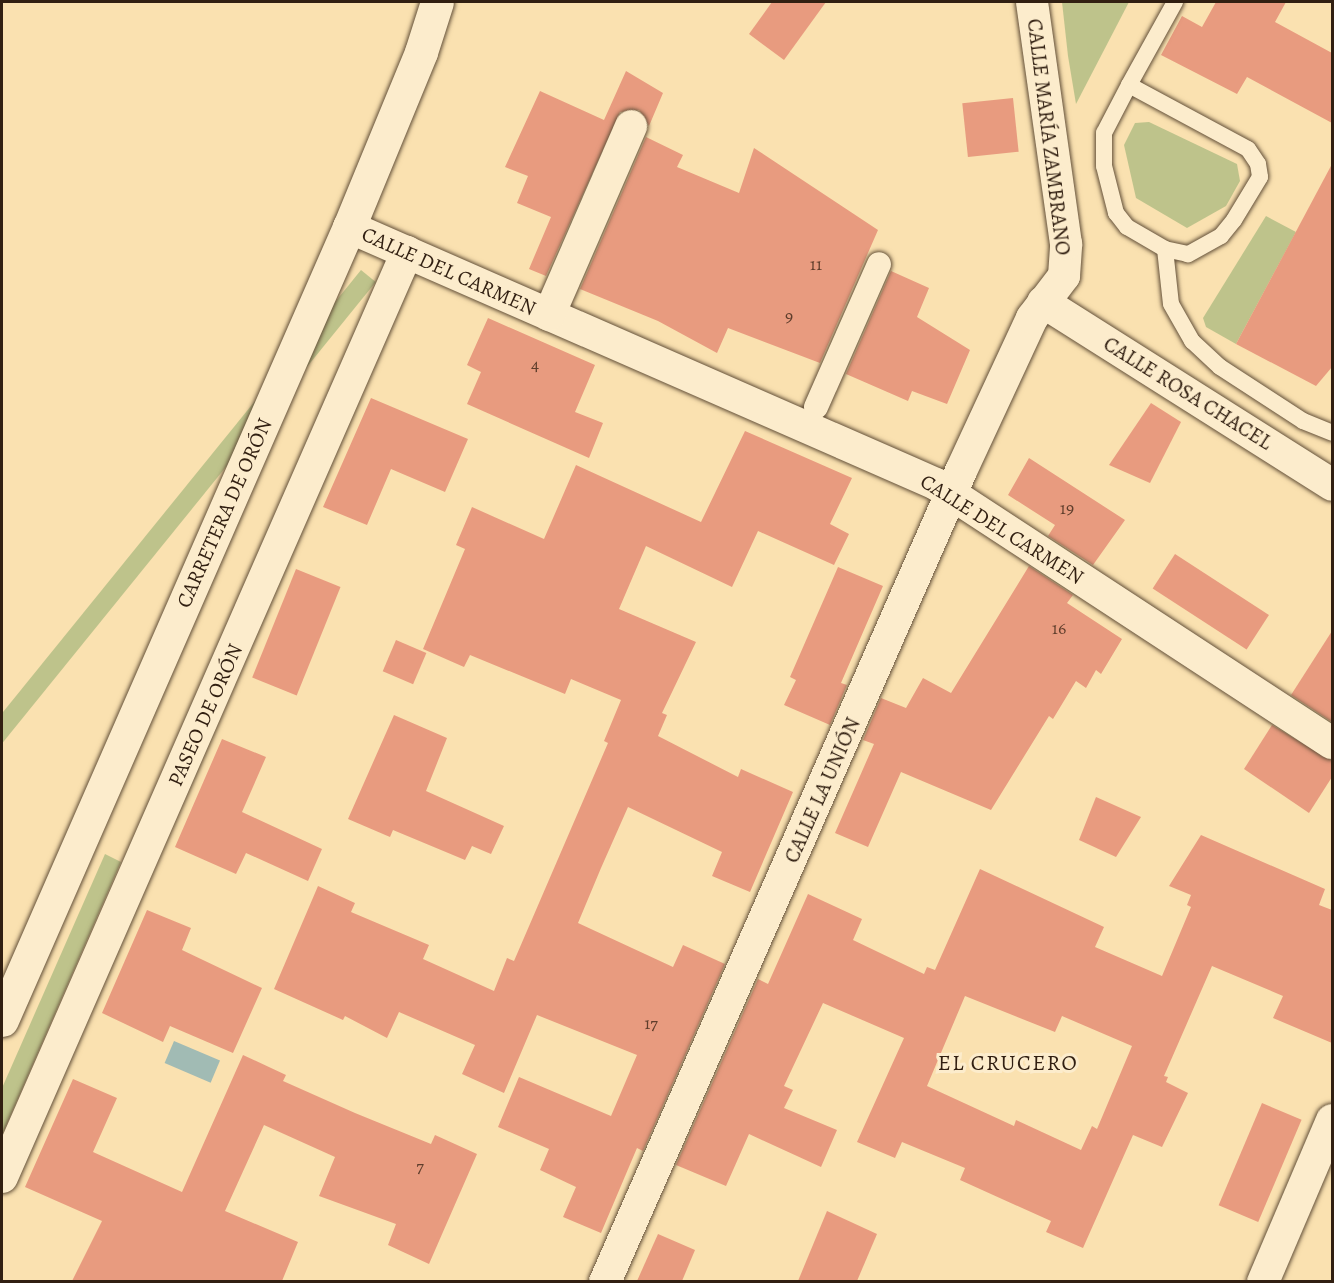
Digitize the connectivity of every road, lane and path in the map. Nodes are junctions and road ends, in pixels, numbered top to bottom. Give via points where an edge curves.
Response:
1 (437, 2) edge
2 (1032, 2) edge
3 (1175, 2) edge
4 (1129, 85) junction
5 (631, 126) dead end
6 (349, 227) junction
7 (1165, 249) junction
8 (407, 252) junction
9 (879, 264) dead end
10 (1043, 302) junction
11 (549, 315) junction
12 (816, 407) dead end
13 (1332, 433) edge
14 (1332, 485) edge
15 (951, 494) junction
16 (1332, 743) edge
17 (2, 1020) edge
18 (1332, 1120) edge
19 (2, 1177) edge
20 (605, 1281) edge
21 (1263, 1281) edge

1 - 6 street, CARRETERA DE ORÓN via 421,52
2 - 10 street, CALLE MARÍA ZAMBRANO via 1065,244 1064,276
3 - 4 lane
4 - 7 lane via 1104,133 1109,193 1116,213 1127,227
4 - 7 lane via 1248,149 1258,164 1260,177 1221,236 1188,254
5 - 11 street, CALLE DEL CARMEN
6 - 8 street, CALLE DEL CARMEN
6 - 17 street, CARRETERA DE ORÓN
7 - 13 lane via 1171,303 1192,341 1220,367 1303,421
8 - 11 street, CALLE DEL CARMEN
8 - 19 street, PASEO DE ORÓN
9 - 12 street
10 - 14 street, CALLE ROSA CHACEL
10 - 15 street, CALLE LA UNIÓN via 1032,318
11 - 15 street, CALLE DEL CARMEN
15 - 16 street, CALLE DEL CARMEN
15 - 20 street, CALLE LA UNIÓN
18 - 21 street

